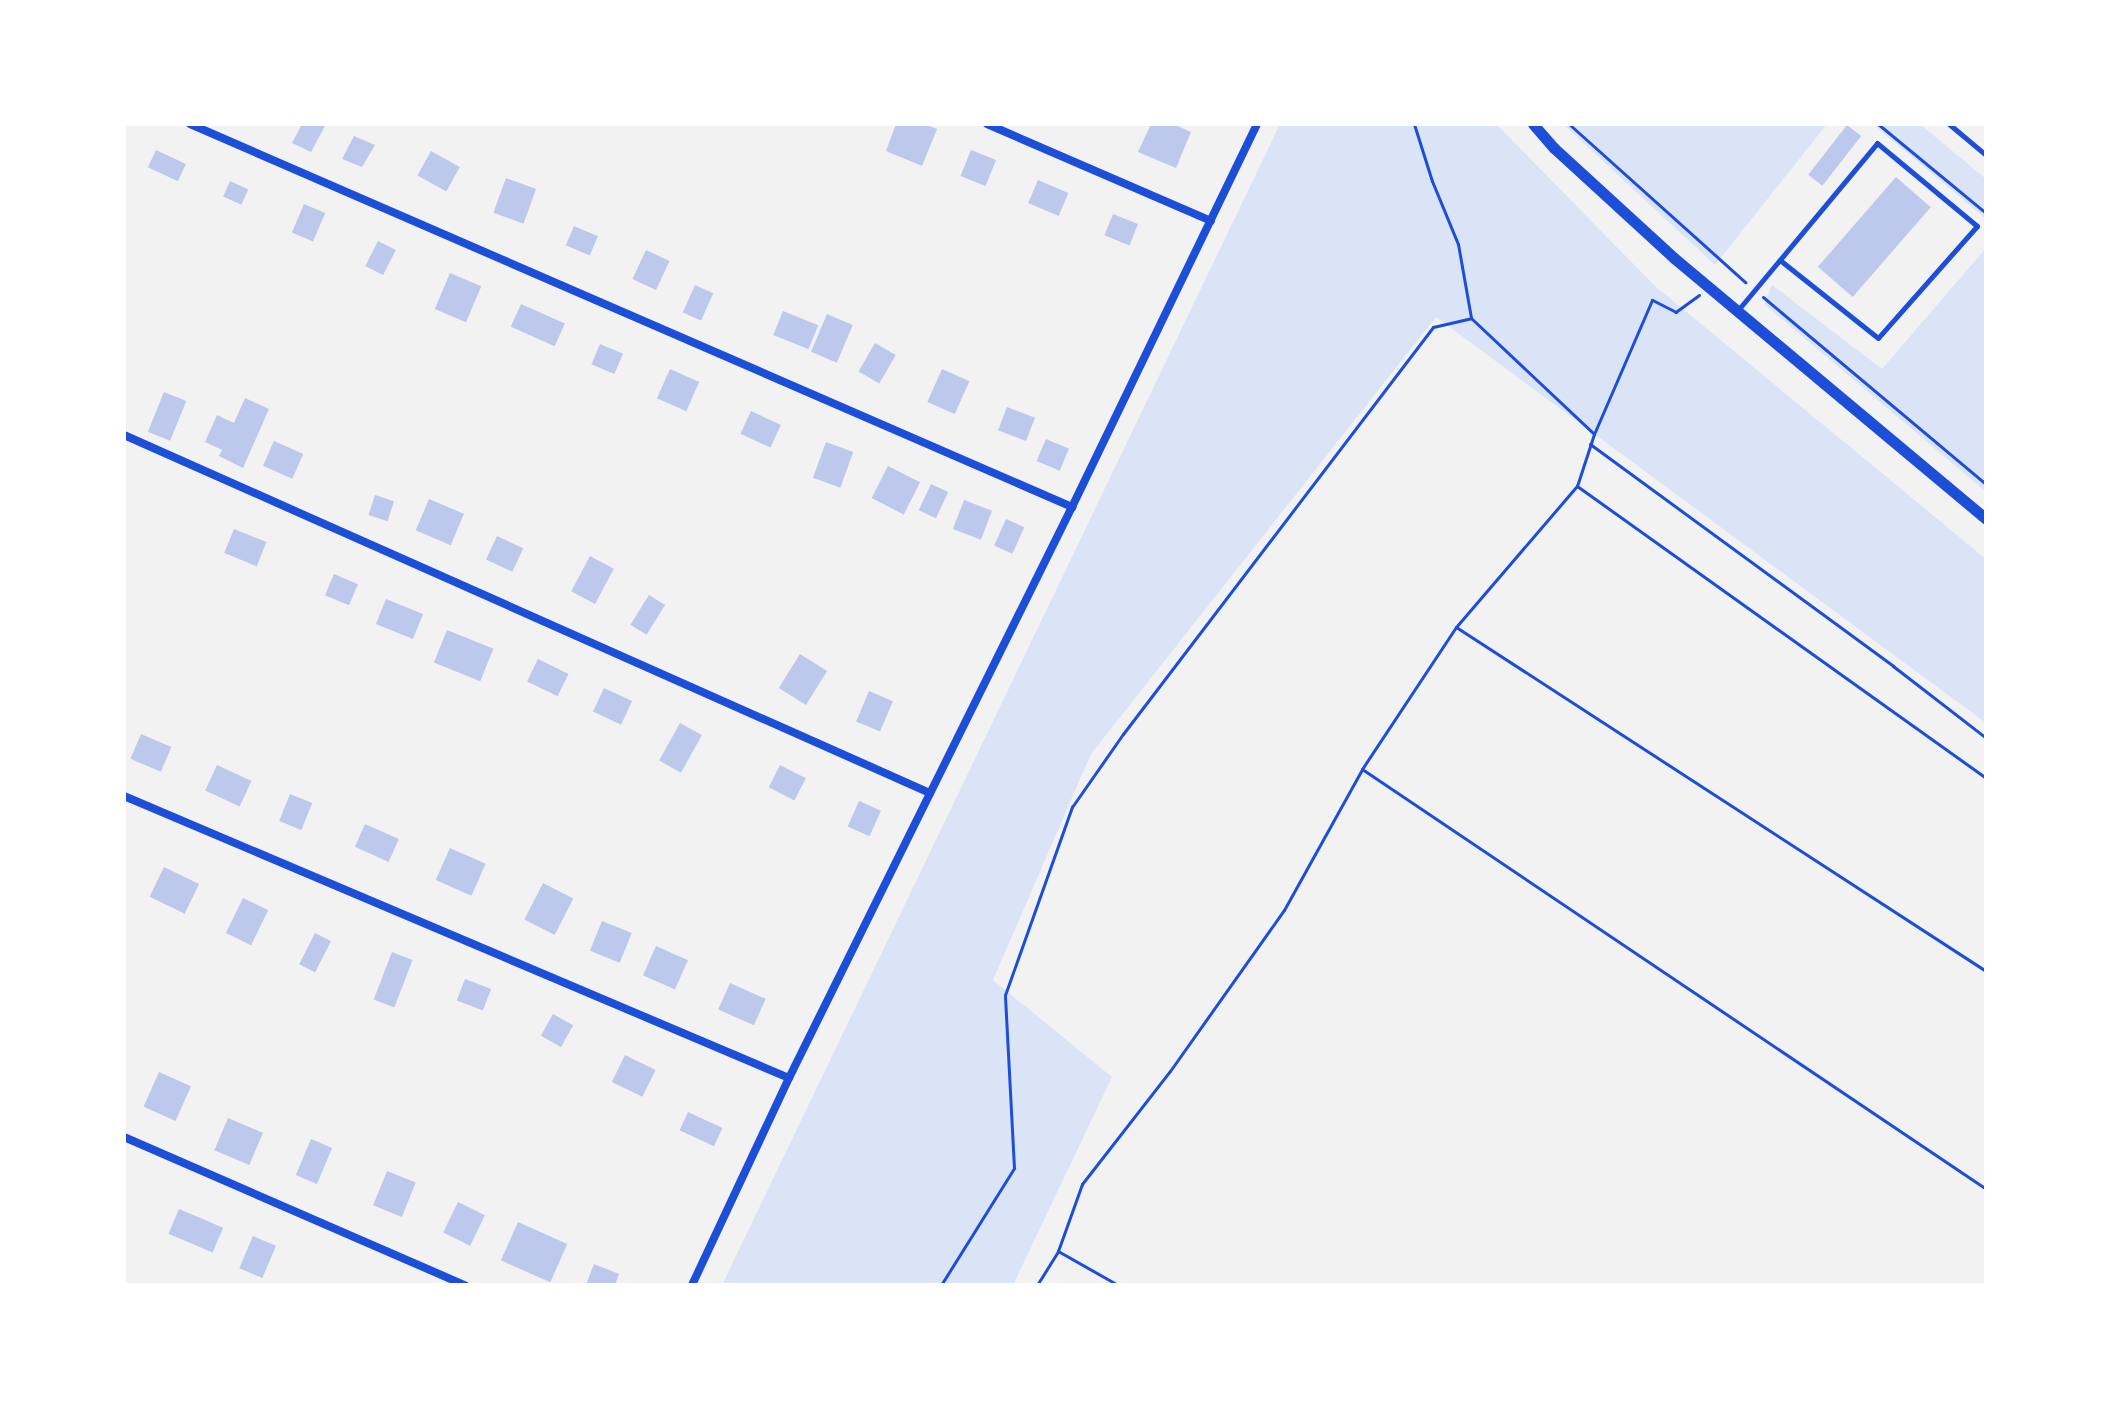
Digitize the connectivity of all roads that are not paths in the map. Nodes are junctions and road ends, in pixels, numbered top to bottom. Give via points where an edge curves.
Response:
1 (190, 124) edge
2 (987, 124) edge
3 (1257, 124) edge
4 (1533, 124) edge
5 (1949, 124) edge
6 (1986, 155) edge
7 (1211, 221) junction
8 (1780, 260) junction
9 (1737, 311) junction
10 (124, 435) edge
11 (1072, 507) junction
12 (1986, 519) edge
13 (930, 793) junction
14 (124, 796) edge
15 (789, 1078) junction
16 (124, 1137) edge
17 (465, 1285) edge
18 (692, 1285) edge

1 - 11 street
2 - 7 street
3 - 7 street
4 - 9 street
5 - 6 lane
7 - 11 street
8 - 8 lane via 1877,143 1977,226 1878,338
8 - 9 lane
9 - 12 street
10 - 13 street
11 - 13 street
13 - 15 street
14 - 15 street
15 - 18 street
16 - 17 street

